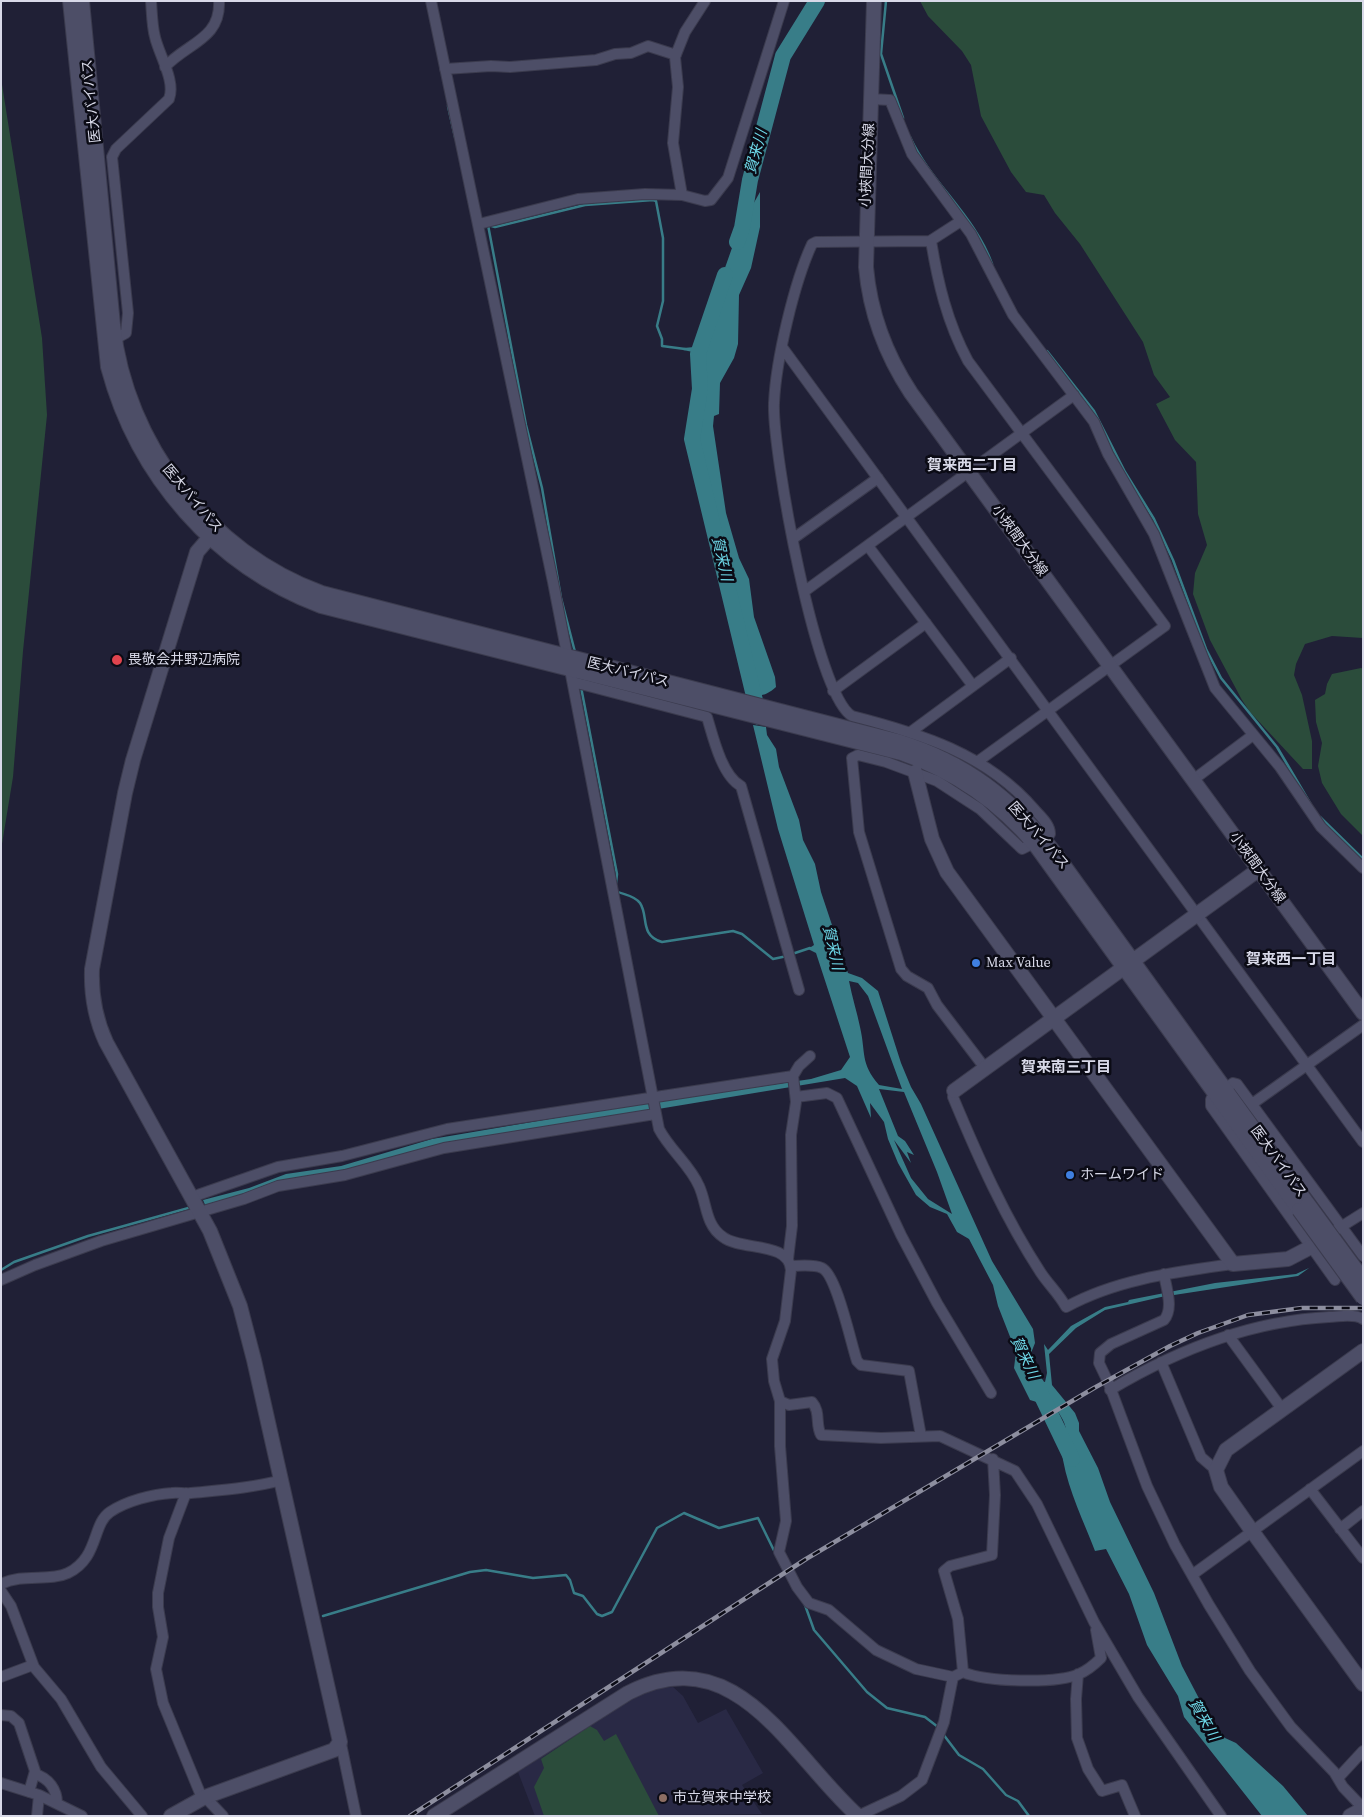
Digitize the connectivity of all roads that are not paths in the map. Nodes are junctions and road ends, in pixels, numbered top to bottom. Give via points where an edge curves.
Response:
1 (70, 1) edge
2 (82, 1) edge
3 (151, 1) edge
4 (219, 1) edge
5 (431, 1) edge
6 (705, 1) edge
7 (784, 1) edge
8 (874, 1) edge
9 (676, 55) junction
10 (165, 67) junction
11 (445, 69) junction
12 (872, 99) junction
13 (682, 195) junction
14 (961, 221) junction
15 (479, 224) junction
16 (931, 241) junction
17 (866, 242) junction
18 (115, 339) junction
19 (782, 347) junction
20 (1074, 395) junction
21 (1021, 434) junction
22 (969, 472) junction
23 (878, 478) junction
24 (907, 517) junction
25 (213, 533) junction
26 (794, 538) junction
27 (868, 546) junction
28 (805, 591) junction
29 (926, 623) junction
30 (1011, 658) junction
31 (1110, 666) junction
32 (575, 667) junction
33 (973, 686) junction
34 (833, 691) junction
35 (1048, 710) junction
36 (912, 732) junction
37 (1253, 735) junction
38 (977, 762) junction
39 (915, 772) junction
40 (1193, 780) junction
41 (1034, 838) junction
42 (1363, 868) edge
43 (1258, 870) junction
44 (1198, 913) junction
45 (1128, 964) junction
46 (799, 990) dead end
47 (1363, 1013) edge
48 (1055, 1017) junction
49 (1363, 1025) edge
50 (810, 1056) dead end
51 (1307, 1065) junction
52 (985, 1068) junction
53 (793, 1076) junction
54 (954, 1091) joint
55 (1221, 1092) junction
56 (652, 1097) junction
57 (796, 1097) junction
58 (1252, 1104) junction
59 (655, 1114) junction
60 (1363, 1142) edge
61 (196, 1205) junction
62 (1304, 1207) junction
63 (1363, 1213) edge
64 (1341, 1226) junction
65 (1311, 1247) junction
66 (1361, 1249) edge
67 (789, 1262) junction
68 (1233, 1264) junction
69 (1164, 1274) junction
70 (1363, 1279) edge
71 (1, 1280) edge
72 (1335, 1280) dead end
73 (1363, 1298) edge
74 (1363, 1318) edge
75 (1228, 1335) junction
76 (1363, 1351) edge
77 (1161, 1362) junction
78 (1110, 1390) junction
79 (991, 1393) dead end
80 (780, 1401) junction
81 (1282, 1409) junction
82 (921, 1436) junction
83 (1363, 1451) edge
84 (992, 1460) junction
85 (1216, 1470) junction
86 (282, 1480) junction
87 (1310, 1489) junction
88 (186, 1493) junction
89 (1363, 1510) edge
90 (1340, 1528) junction
91 (1252, 1531) junction
92 (1363, 1558) edge
93 (1192, 1575) junction
94 (1, 1584) edge
95 (1, 1591) edge
96 (1094, 1622) junction
97 (33, 1665) junction
98 (958, 1674) junction
99 (1078, 1674) junction
100 (1, 1677) edge
101 (1363, 1684) edge
102 (1, 1715) edge
103 (340, 1739) junction
104 (1363, 1751) edge
105 (35, 1774) junction
106 (1338, 1778) junction
107 (1, 1783) edge
108 (34, 1793) junction
109 (203, 1797) junction
110 (57, 1803) junction
111 (1357, 1812) edge
112 (37, 1816) edge
113 (82, 1816) edge
114 (142, 1816) edge
115 (171, 1816) edge
116 (223, 1816) edge
117 (356, 1816) edge
118 (434, 1816) edge
119 (858, 1816) edge
120 (1135, 1816) edge
121 (1221, 1816) edge

1 - 25 main road, 医大バイパス via 110,374 128,423 146,458 171,495
2 - 18 main road, 医大バイパス
3 - 10 street via 155,37
4 - 10 street via 214,29
5 - 11 street
6 - 9 street via 685,32
7 - 13 street via 725,183 711,200
8 - 12 main road, 小挾間大分線
9 - 11 street via 648,46 631,54 615,54 596,60
9 - 13 street via 678,87 673,143
10 - 18 street via 170,88 168,99 116,149 112,157 128,313 126,333
11 - 15 street
12 - 14 street via 890,100 912,154
12 - 17 main road, 小挾間大分線
13 - 15 street via 578,199
14 - 16 street
14 - 20 street via 1013,315
15 - 32 street
16 - 17 street
16 - 21 street via 941,294 955,336 978,375
17 - 19 street via 812,244
17 - 22 main road, 小挾間大分線 via 870,299 888,351 908,388
18 - 25 main road, 医大バイパス via 124,379 152,446
19 - 23 street
19 - 26 street via 774,401 775,434
20 - 21 street
20 - 37 street via 1094,422 1108,454 1154,534 1215,688
21 - 22 street
21 - 31 street via 1164,626
22 - 24 street
22 - 31 main road, 小挾間大分線
23 - 24 street
23 - 26 street
24 - 27 street
24 - 30 street
25 - 32 main road, 医大バイパス via 263,565 315,591
25 - 61 main road via 197,552 131,770 92,984 95,1012 106,1042
26 - 28 street
27 - 28 street
27 - 29 street
28 - 34 street
29 - 33 street
29 - 34 street
30 - 33 street
30 - 35 street
31 - 35 street
31 - 40 main road, 小挾間大分線
32 - 41 main road via 918,759 971,786
32 - 41 main road, 医大バイパス via 919,748 968,772 996,791 1019,811
32 - 46 street via 706,717 725,767 733,782 741,786
32 - 56 street
33 - 36 street
34 - 36 street via 844,710 852,716
35 - 38 street
35 - 44 street
36 - 38 street
37 - 40 street
37 - 42 street via 1280,767 1321,827
38 - 41 street via 1011,786 1049,828 1050,834
39 - 41 street via 944,785 980,809 1022,849
39 - 48 main road via 932,839 947,872
39 - 52 street via 854,755 859,832 902,969 907,976 928,988 937,1005
40 - 43 main road, 小挾間大分線
41 - 45 main road, 医大バイパス
43 - 44 main road
43 - 47 main road, 小挾間大分線
44 - 45 main road
44 - 51 street
45 - 48 main road
45 - 55 main road, 医大バイパス
48 - 52 main road
48 - 68 main road
49 - 51 street
50 - 53 street
51 - 58 street
51 - 60 street
52 - 54 main road
53 - 56 street
53 - 57 street
54 - 69 street via 953,1097 999,1198 1042,1274 1066,1307 1110,1287
55 - 58 street via 1235,1083
55 - 62 main road, 医大バイパス
55 - 65 street via 1210,1101 1211,1106
56 - 59 street
56 - 61 street via 447,1129 342,1156 278,1168
57 - 67 street via 791,1135
57 - 79 street via 827,1093 837,1098 901,1235
58 - 64 street
59 - 61 street via 444,1148 345,1175
59 - 67 street via 663,1136 700,1186 709,1220 718,1234 738,1244 779,1252
61 - 71 street
61 - 86 main road via 240,1306
62 - 70 main road, 医大バイパス, bridge
62 - 73 main road, 医大バイパス, bridge
63 - 64 street
64 - 65 street
64 - 66 street
65 - 68 main road via 1288,1259
65 - 72 street
67 - 80 street via 784,1325 772,1358
67 - 82 street via 818,1267 826,1272 844,1313 856,1361 861,1365 909,1371
68 - 69 street
69 - 78 street via 1169,1310 1164,1320 1111,1344 1100,1353 1098,1360
74 - 75 street via 1305,1319
75 - 77 street
75 - 81 street
76 - 81 main road
77 - 78 street
77 - 85 street via 1201,1457
78 - 93 street via 1150,1492
80 - 82 street via 789,1405 812,1402 817,1408 818,1430 826,1437
80 - 98 street via 786,1521 779,1552 798,1587 809,1603 829,1610 876,1650 916,1669
81 - 85 main road via 1226,1450
82 - 84 street via 948,1438
83 - 87 street
84 - 96 street via 1015,1472 1037,1504
84 - 98 street via 995,1495 992,1555 950,1566 944,1571 958,1618
85 - 91 main road via 1221,1487
86 - 88 street
86 - 103 main road
87 - 90 street
87 - 91 street
88 - 94 street via 153,1496 110,1512 103,1520 91,1551 79,1566 66,1574 14,1579
88 - 109 street via 169,1538 158,1593 163,1637 156,1670 163,1703
89 - 90 street
90 - 92 street
91 - 93 street
91 - 101 main road
93 - 106 street via 1272,1702
95 - 97 street via 11,1606
96 - 99 street via 1102,1655 1100,1660
96 - 121 street via 1153,1721
97 - 100 street
97 - 114 street via 61,1699 101,1767
98 - 99 street via 1035,1681
98 - 119 street via 922,1780 898,1797
99 - 120 street via 1076,1732 1088,1769 1102,1791 1122,1785
102 - 105 street via 11,1716 19,1723
103 - 109 main road via 334,1750
103 - 117 street
104 - 106 street
105 - 108 street
105 - 110 street via 45,1778 54,1789
106 - 111 street
107 - 108 street
108 - 110 street
108 - 112 street
109 - 115 main road
109 - 116 street
110 - 113 street
118 - 119 main road via 628,1693 654,1682 682,1678 721,1686 749,1701

